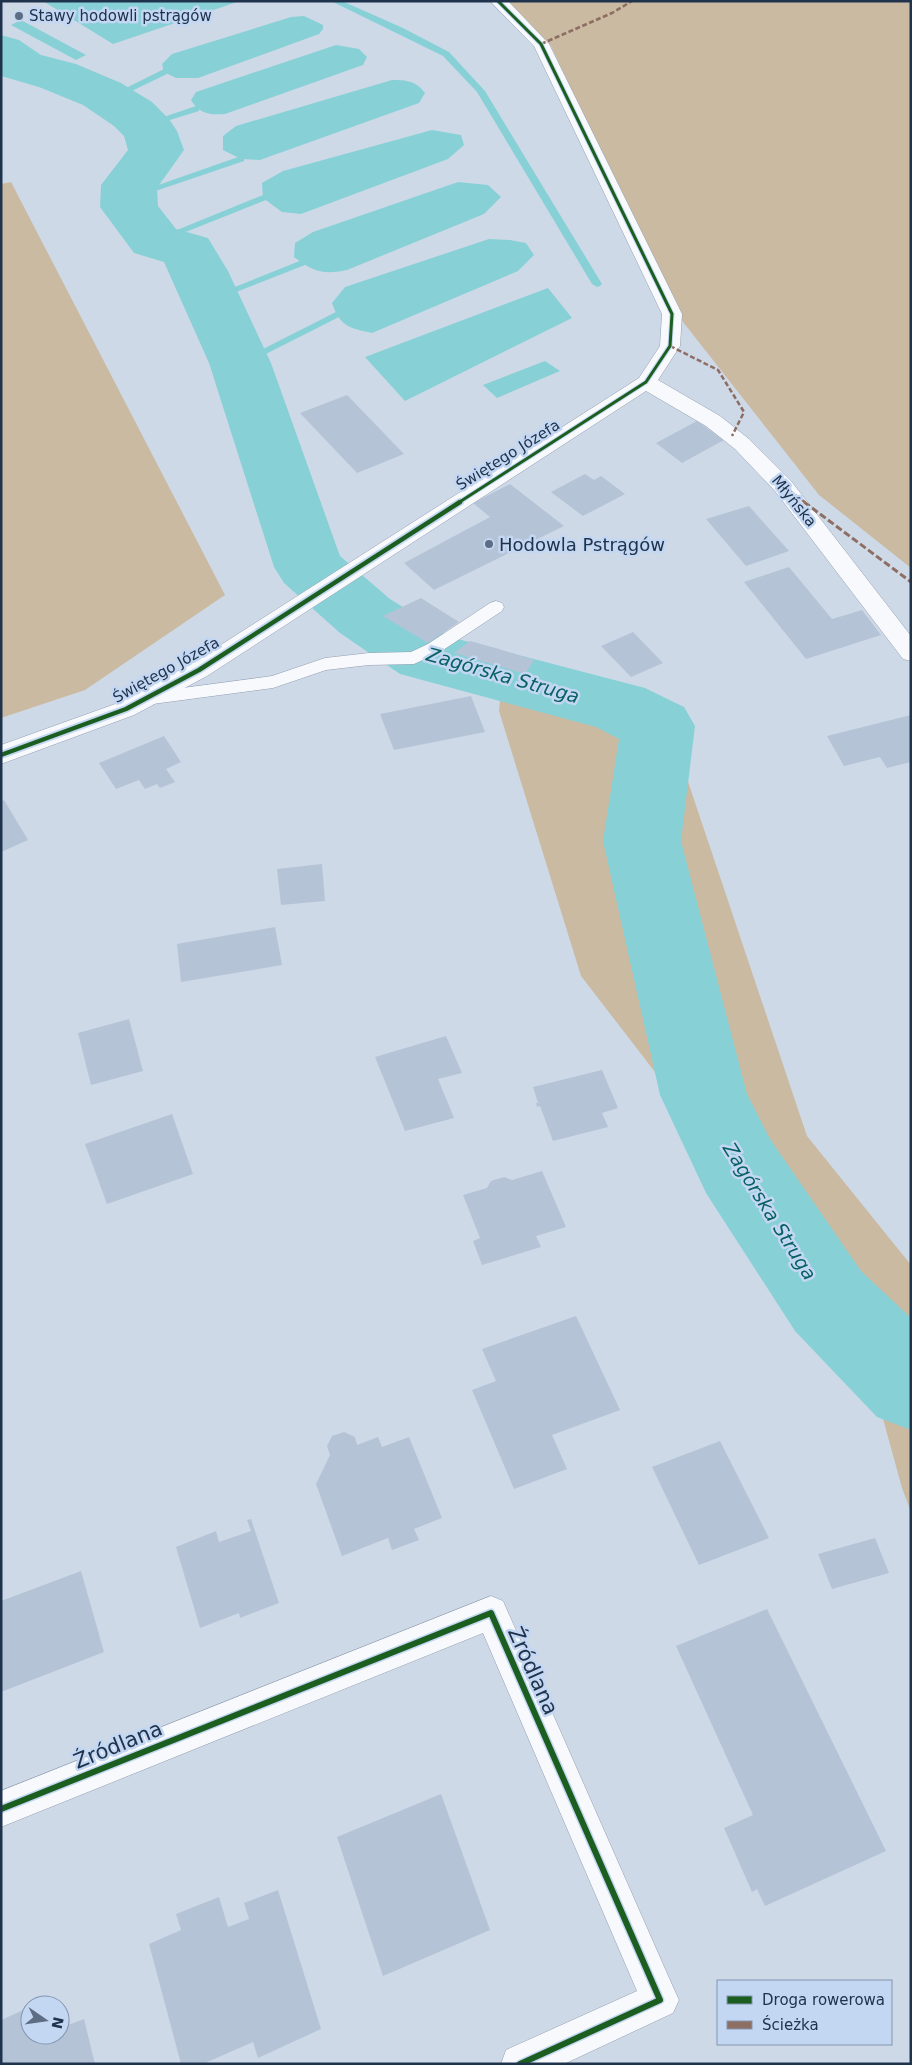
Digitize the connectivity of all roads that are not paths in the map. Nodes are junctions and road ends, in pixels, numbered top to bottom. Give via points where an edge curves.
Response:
1 (498, 1) edge
2 (646, 382) junction
3 (496, 607) dead end
4 (911, 653) edge
5 (145, 699) junction
6 (1, 755) edge
7 (1, 1809) edge
8 (520, 2064) edge

1 - 2 street, Świętego Józefa via 541,44 672,314 670,346
2 - 4 street, Młyńska via 713,421 742,444 784,486
2 - 5 street, Świętego Józefa via 199,670
3 - 5 lane via 414,658 325,664 273,682
5 - 6 street, Świętego Józefa
7 - 8 street, Źródlana via 491,1613 660,2000

